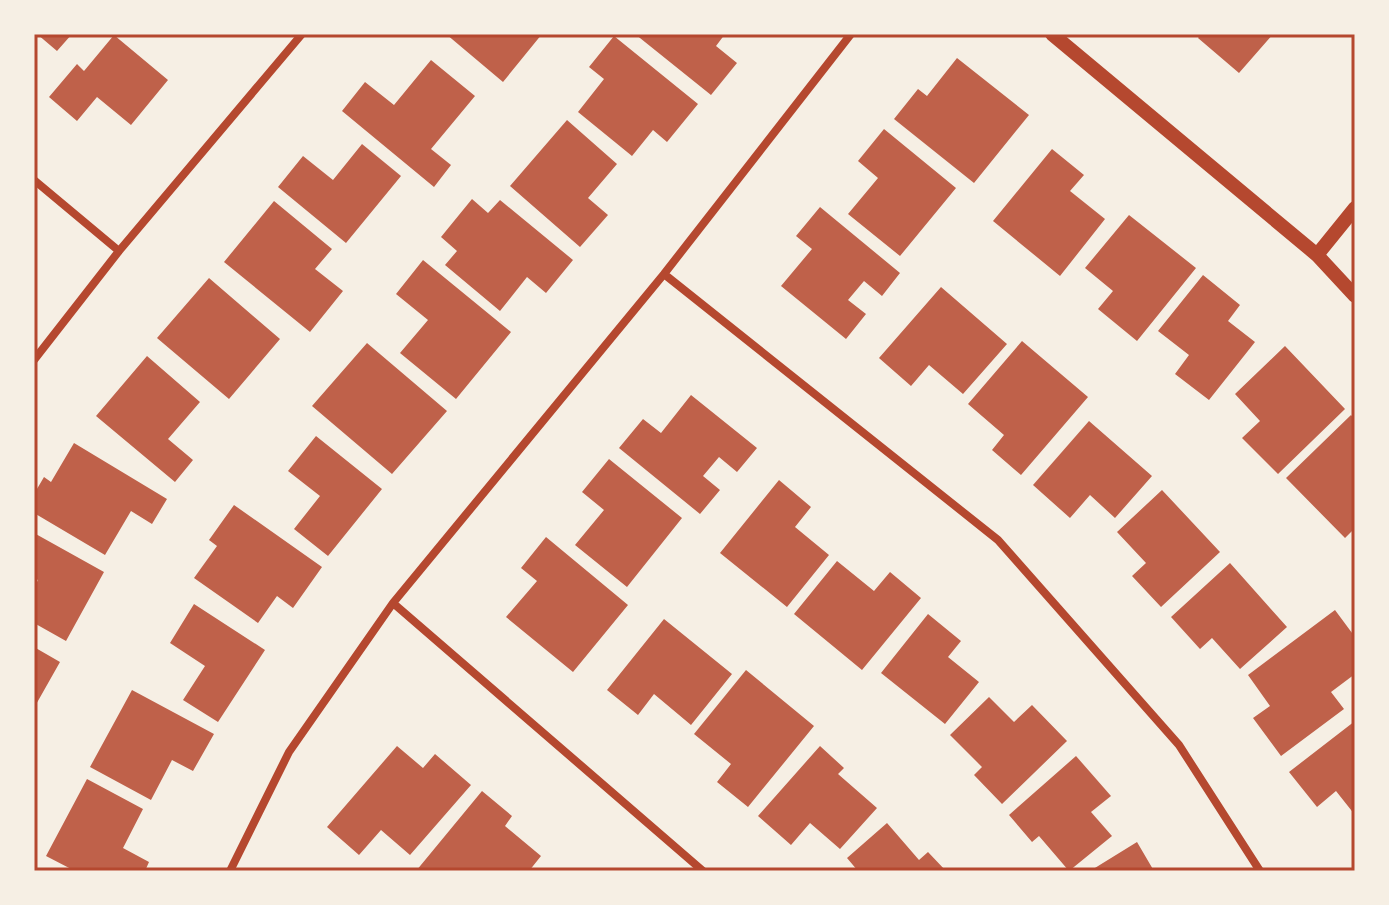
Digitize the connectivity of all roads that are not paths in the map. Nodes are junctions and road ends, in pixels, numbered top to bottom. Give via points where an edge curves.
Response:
1 (302, 34) edge
2 (851, 34) edge
3 (1052, 34) edge
4 (34, 180) edge
5 (1355, 208) edge
6 (119, 251) junction
7 (1317, 255) junction
8 (664, 274) junction
9 (1355, 296) edge
10 (34, 360) edge
11 (393, 603) junction
12 (230, 871) edge
13 (703, 871) edge
14 (1260, 871) edge

1 - 6 street
2 - 8 street
3 - 7 street
4 - 6 street
5 - 7 street
6 - 10 street
7 - 9 street
8 - 11 street
8 - 14 street via 998,540 1179,745
11 - 12 street via 289,752
11 - 13 street

